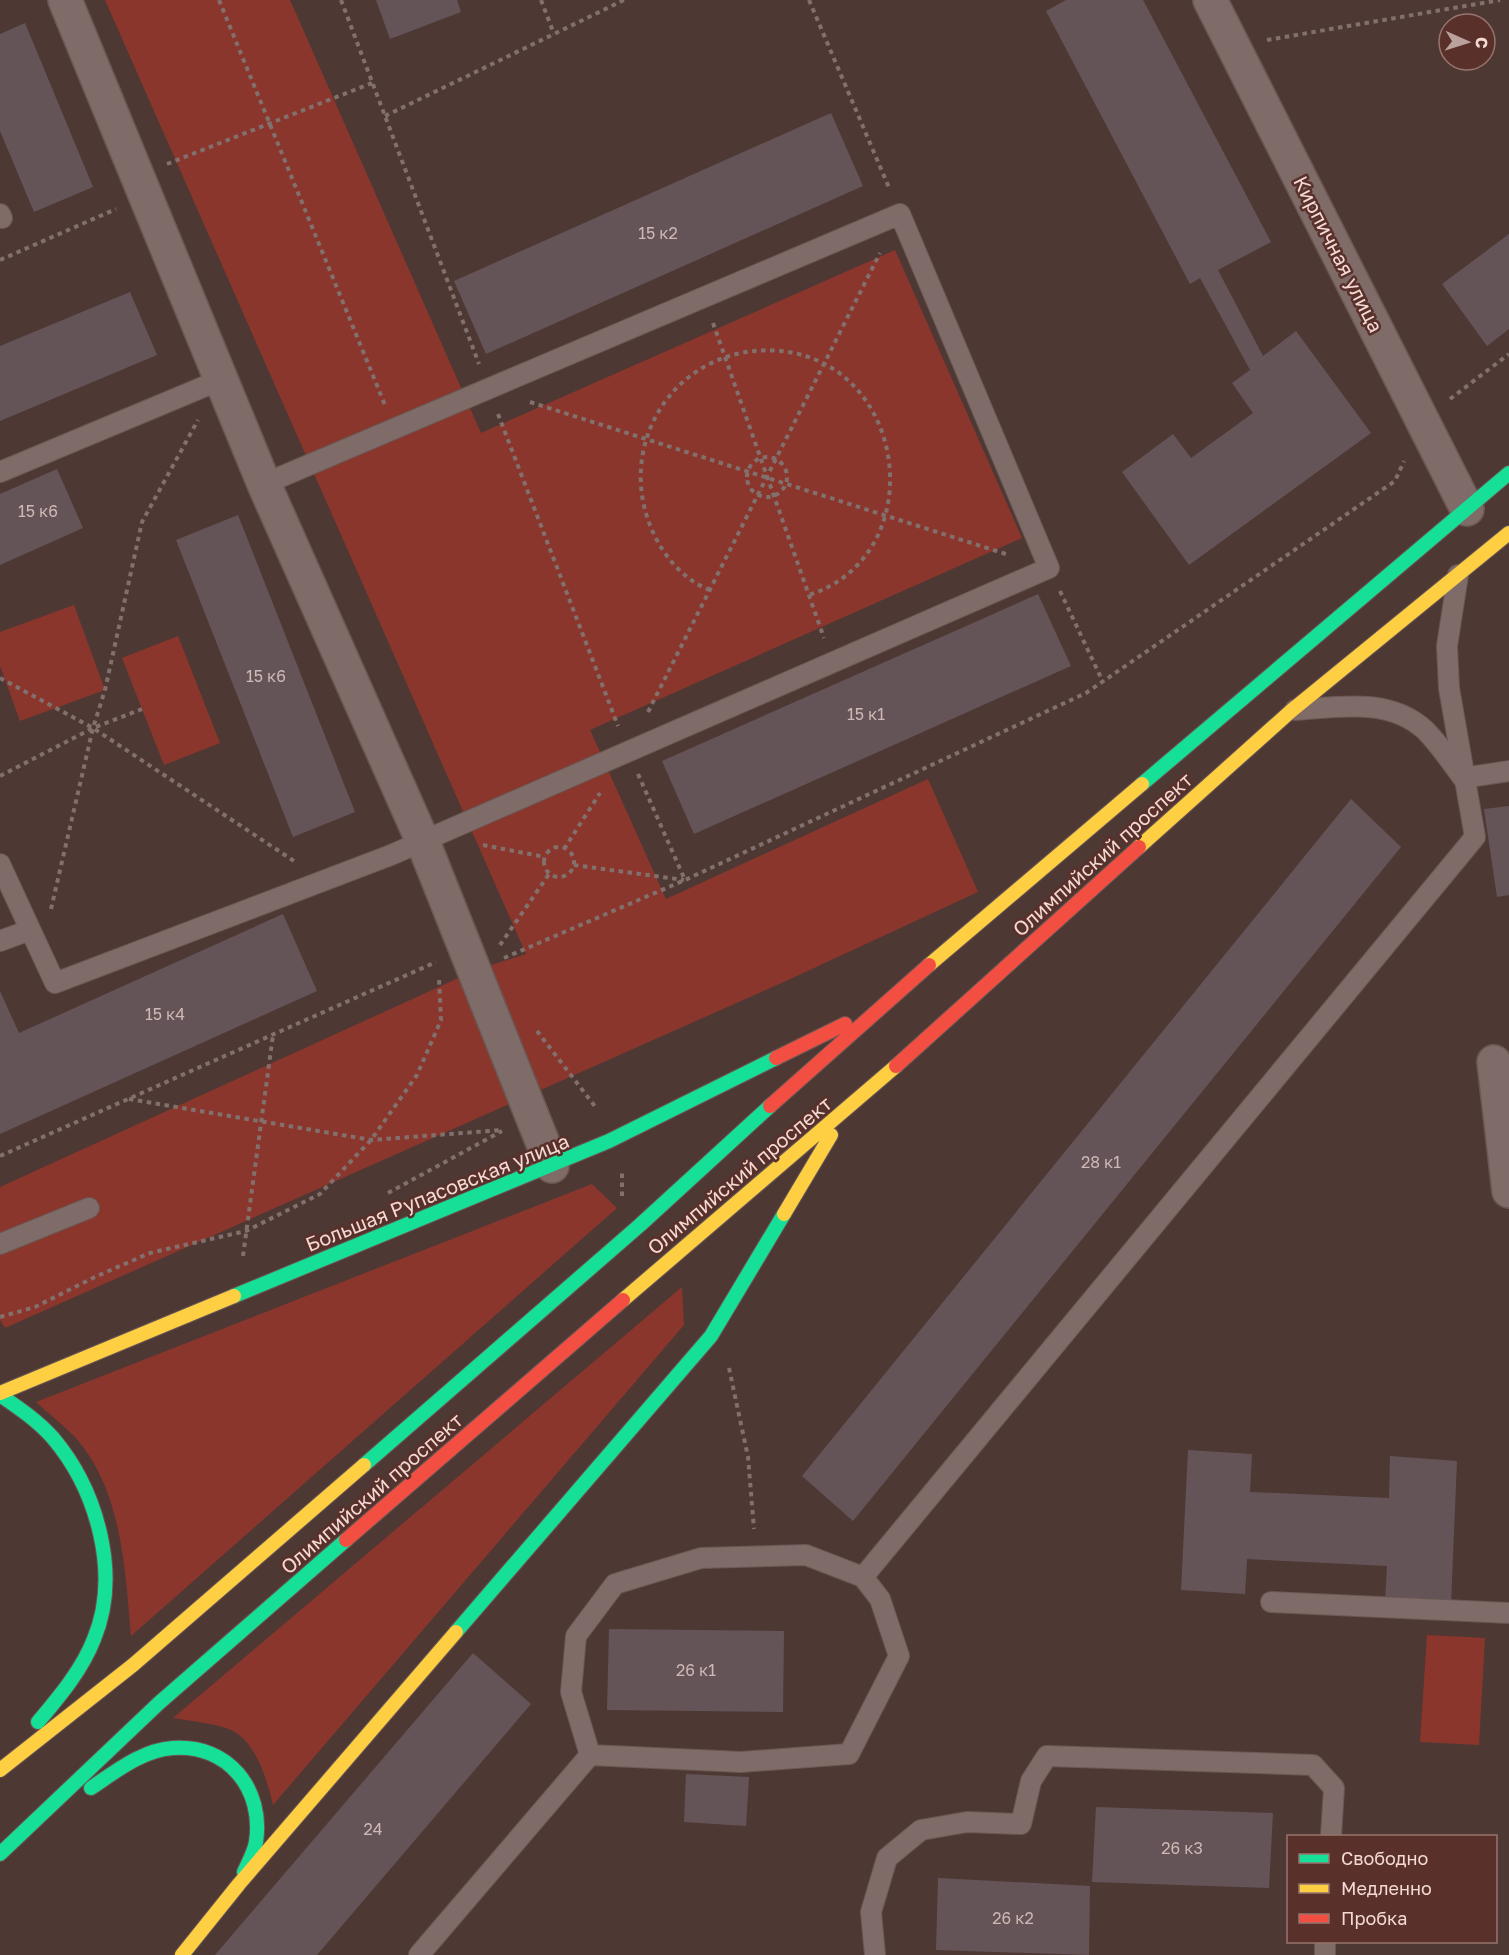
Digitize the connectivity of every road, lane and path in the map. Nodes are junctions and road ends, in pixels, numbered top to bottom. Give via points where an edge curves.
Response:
1 (65, 0) edge
2 (219, 0) edge
3 (541, 0) edge
4 (624, 0) edge
5 (809, 0) edge
6 (1210, 0) edge
7 (1500, 0) edge
8 (554, 34) junction
9 (1233, 46) junction
10 (372, 82) dead end
11 (385, 116) dead end
12 (270, 123) junction
13 (158, 168) dead end
14 (145, 197) junction
15 (900, 214) junction
16 (0, 260) edge
17 (704, 296) junction
18 (1509, 354) edge
19 (726, 358) junction
20 (824, 365) junction
21 (220, 380) junction
22 (488, 388) junction
23 (1423, 419) junction
24 (395, 428) junction
25 (761, 458) junction
26 (777, 459) junction
27 (0, 472) edge
28 (1509, 473) edge
29 (768, 476) junction
30 (264, 484) junction
31 (758, 495) junction
32 (774, 495) junction
33 (1467, 509) junction
34 (1509, 533) edge
35 (1049, 568) junction
36 (1458, 575) junction
37 (710, 590) junction
38 (809, 595) junction
39 (833, 662) junction
40 (0, 678) edge
41 (1103, 682) junction
42 (142, 709) dead end
43 (1291, 711) junction
44 (93, 728) junction
45 (628, 752) junction
46 (1509, 771) edge
47 (0, 776) edge
48 (1463, 778) junction
49 (429, 839) junction
50 (564, 849) junction
51 (545, 857) junction
52 (0, 864) edge
53 (574, 865) junction
54 (549, 874) junction
55 (322, 880) junction
56 (684, 880) junction
57 (30, 930) junction
58 (0, 941) edge
59 (41, 952) junction
60 (481, 968) junction
61 (879, 1007) junction
62 (273, 1034) junction
63 (1494, 1062) dead end
64 (127, 1099) junction
65 (845, 1111) junction
66 (261, 1121) junction
67 (506, 1129) dead end
68 (371, 1140) junction
69 (0, 1156) edge
70 (552, 1166) junction
71 (622, 1173) dead end
72 (1509, 1191) edge
73 (622, 1205) dead end
74 (89, 1208) dead end
75 (246, 1231) junction
76 (0, 1244) edge
77 (242, 1263) dead end
78 (0, 1317) edge
79 (727, 1358) dead end
80 (0, 1394) edge
81 (757, 1557) junction
82 (863, 1577) junction
83 (1272, 1602) dead end
84 (1509, 1613) edge
85 (590, 1755) junction
86 (0, 1769) edge
87 (32, 1827) junction
88 (1331, 1835) edge
89 (0, 1854) edge
90 (239, 1884) junction
91 (182, 1955) edge
92 (420, 1955) edge
93 (875, 1955) edge

1 - 14 street
2 - 12 path
3 - 8 path
4 - 8 path
5 - 15 path
6 - 9 street, Кирпичная улица
7 - 9 path
8 - 11 path
9 - 23 street, Кирпичная улица
10 - 12 path
12 - 13 path
12 - 24 path
14 - 16 path
14 - 21 street
15 - 17 lane
15 - 20 path
15 - 35 lane
17 - 19 path
17 - 22 lane
18 - 23 path
19 - 20 path via 742,352 782,351
19 - 25 path
19 - 37 path via 701,368 668,396 646,433 639,476 645,519 666,557 699,586
20 - 26 path
20 - 38 path via 854,385 878,417 891,455 891,496 879,534 856,567 824,591
21 - 27 lane
21 - 30 street
21 - 44 path via 142,522
22 - 24 lane
22 - 45 path
23 - 33 street, Кирпичная улица
23 - 41 path via 1395,481
24 - 30 lane
25 - 26 path
25 - 29 path
25 - 31 path via 753,462 748,472 750,486
26 - 29 path
26 - 32 path via 786,468 786,484
28 - 33 main road, Олимпийский проспект
29 - 31 path
29 - 32 path
30 - 49 street
31 - 32 path
31 - 37 path
32 - 38 path
33 - 61 main road, Олимпийский проспект
34 - 36 main road, Олимпийский проспект
35 - 39 lane
35 - 41 path
36 - 43 main road, Олимпийский проспект
36 - 48 lane via 1447,646 1449,688
37 - 45 path
38 - 39 path
39 - 45 lane
40 - 44 path
41 - 56 path
42 - 44 path
43 - 48 lane via 1367,705 1391,711 1424,729
43 - 65 main road, Олимпийский проспект
44 - 47 path
44 - 55 path
44 - 59 path
45 - 49 lane
45 - 50 path
45 - 56 path
46 - 48 lane
48 - 82 lane via 1474,837
49 - 51 path
49 - 55 lane
49 - 60 street
50 - 51 path via 555,848
50 - 53 path
51 - 54 path via 544,866
52 - 57 lane
53 - 54 path via 565,876
53 - 56 path
54 - 60 path
55 - 59 lane via 55,983
56 - 60 path
57 - 58 lane
57 - 59 lane
60 - 70 street
61 - 70 main road, Большая Рупасовская улица
61 - 86 main road, Олимпийский проспект via 632,1233 133,1665
62 - 64 path
62 - 66 path
62 - 68 path via 438,960 441,1020 417,1075
63 - 72 street
64 - 66 path
64 - 69 path
65 - 87 main road, Олимпийский проспект via 159,1703
65 - 90 main road via 711,1336
66 - 68 path
66 - 75 path
67 - 68 path
68 - 75 path via 320,1194
70 - 80 main road, Большая Рупасовская улица
71 - 73 path
74 - 76 lane
75 - 77 path
75 - 78 path via 150,1253 35,1307
79 - 81 path via 748,1457
80 - 86 main road via 47,1430 68,1456 98,1515 103,1546 99,1627 71,1683
81 - 82 lane via 806,1555
81 - 85 lane via 701,1558 615,1584 576,1636 571,1692
82 - 85 lane via 880,1599 899,1656 849,1754 741,1762
83 - 84 lane
85 - 92 lane
87 - 89 main road, Олимпийский проспект
87 - 90 main road via 148,1755 192,1748 212,1752 243,1774 252,1796 256,1844
88 - 93 lane via 1334,1788 1313,1765 1047,1756 1031,1782 1021,1824 967,1822 921,1830 887,1858 871,1912
90 - 91 main road

